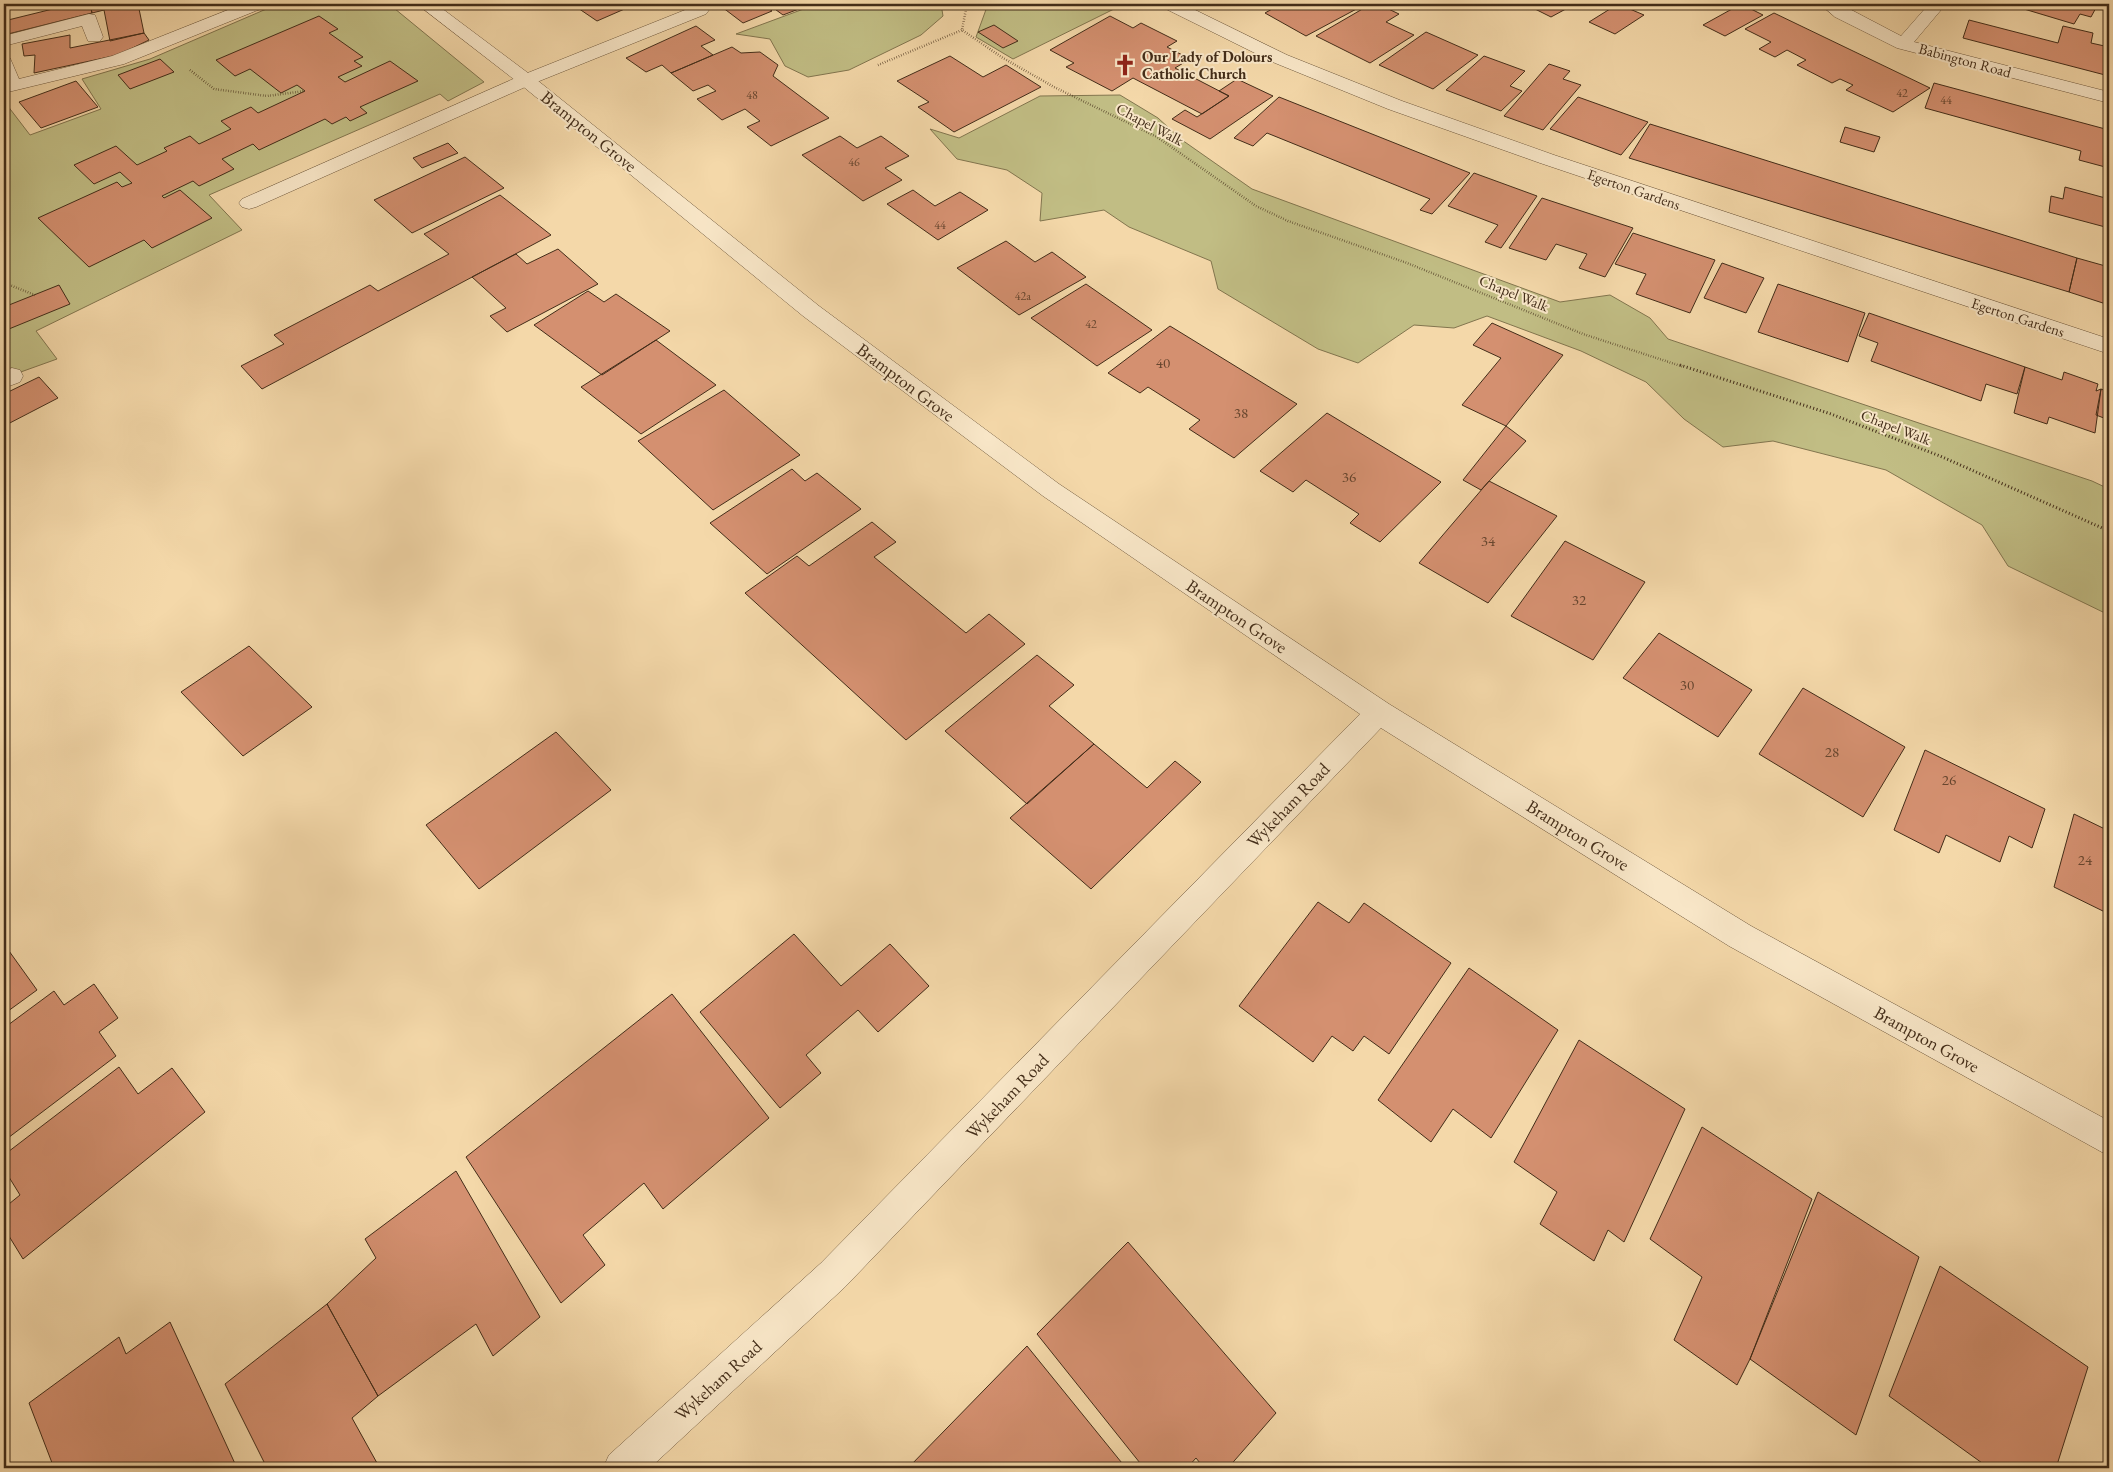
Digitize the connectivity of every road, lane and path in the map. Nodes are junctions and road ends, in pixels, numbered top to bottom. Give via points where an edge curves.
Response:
1 (257, 4) edge
2 (425, 4) edge
3 (696, 4) edge
4 (967, 4) edge
5 (1170, 4) edge
6 (1829, 4) edge
7 (1938, 4) edge
8 (962, 30) junction
9 (94, 37) dead end
10 (4, 41) edge
11 (1903, 44) junction
12 (154, 46) junction
13 (4, 62) edge
14 (878, 66) dead end
15 (526, 80) junction
16 (8, 87) edge
17 (305, 91) dead end
18 (2109, 98) edge
19 (249, 203) dead end
20 (4, 264) edge
21 (35, 295) dead end
22 (2109, 347) edge
23 (2109, 531) edge
24 (1379, 712) junction
25 (2109, 1139) edge
26 (622, 1468) edge

1 - 12 street
2 - 15 street, Brampton Grove
3 - 15 street via 700,10
4 - 8 path
5 - 22 street, Egerton Gardens via 1281,60 1395,105
6 - 11 street, Babington Road
7 - 11 street
8 - 14 path
8 - 23 path, Chapel Walk via 1054,87 1158,137 1256,206 1288,221 1407,263 1583,334 1831,414 1940,456
9 - 10 street via 88,18
11 - 18 street, Babington Road
12 - 16 street via 118,60
12 - 17 path via 214,89 266,96
13 - 16 street
15 - 19 street
15 - 24 street, Brampton Grove via 811,311 1043,484
20 - 21 path via 7,284
24 - 25 street, Brampton Grove via 1740,936
24 - 26 street, Wykeham Road via 833,1275

